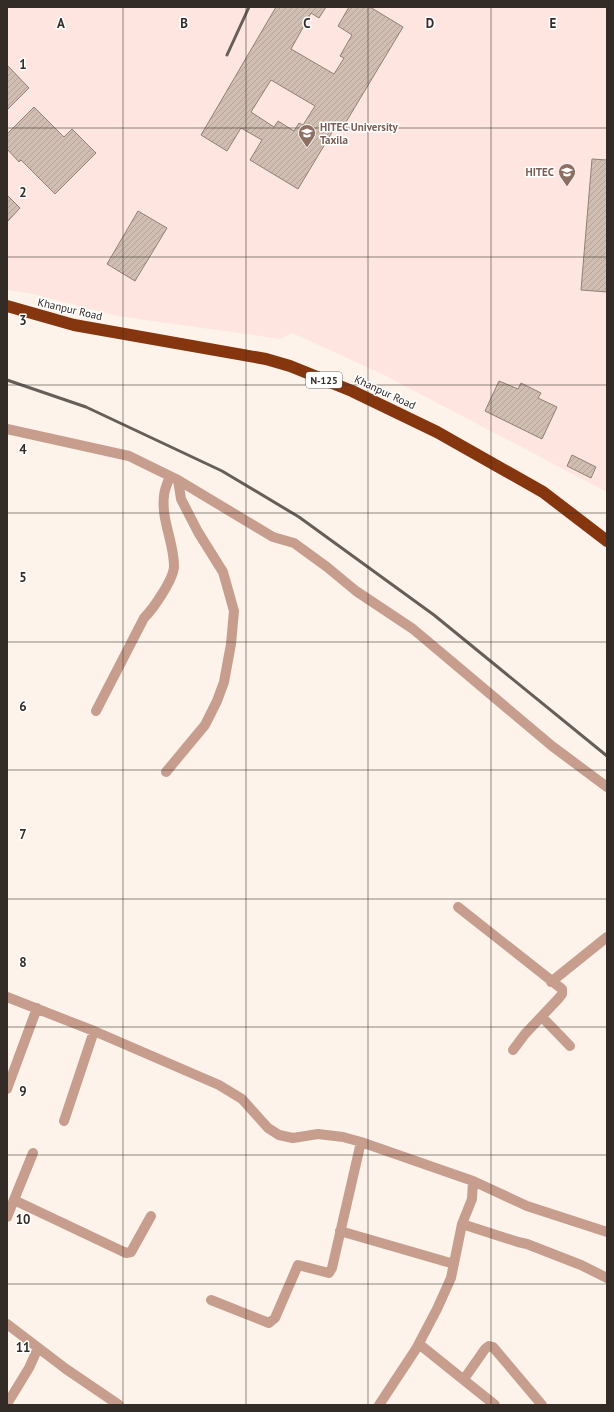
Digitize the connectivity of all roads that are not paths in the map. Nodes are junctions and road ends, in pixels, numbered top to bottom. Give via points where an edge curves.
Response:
1 (7, 306) edge
2 (7, 429) edge
3 (174, 478) junction
4 (607, 541) edge
5 (96, 711) dead end
6 (166, 772) dead end
7 (607, 787) edge
8 (458, 907) dead end
9 (607, 937) edge
10 (552, 982) junction
11 (7, 997) edge
12 (36, 1008) junction
13 (542, 1017) junction
14 (94, 1031) junction
15 (570, 1046) dead end
16 (513, 1050) dead end
17 (7, 1090) edge
18 (64, 1121) dead end
19 (361, 1142) junction
20 (33, 1152) dead end
21 (473, 1181) junction
22 (14, 1200) junction
23 (151, 1216) dead end
24 (7, 1217) edge
25 (462, 1224) junction
26 (340, 1231) junction
27 (607, 1232) edge
28 (454, 1264) junction
29 (607, 1278) edge
30 (211, 1300) dead end
31 (7, 1324) edge
32 (418, 1344) junction
33 (38, 1348) junction
34 (464, 1379) junction
35 (7, 1404) edge
36 (119, 1405) edge
37 (379, 1405) edge
38 (495, 1405) edge
39 (542, 1405) edge

1 - 4 highway, Khanpur Road / N-125 via 74,325 266,359 290,366 394,410 482,456 543,492
2 - 3 street via 129,456
3 - 5 street via 164,495 163,506 174,567 166,587 144,618
3 - 6 street via 181,499 198,532 223,572 234,612 224,682 217,701 205,725
3 - 7 street via 273,537 294,542 356,591 413,629 552,746
8 - 10 street
9 - 10 street
10 - 13 street via 563,992
11 - 12 street
12 - 14 street
12 - 17 street
13 - 15 street
13 - 16 street
14 - 18 street
14 - 19 street via 219,1085 242,1099 268,1128 279,1135 293,1138 318,1134
19 - 21 street
19 - 26 street
20 - 22 street
21 - 25 street via 472,1199
21 - 27 street via 527,1206
22 - 23 street via 126,1253 131,1252
22 - 24 street
25 - 28 street
25 - 29 street via 527,1244
26 - 28 street
26 - 30 street via 329,1273 298,1265 275,1318 269,1323
28 - 32 street via 443,1297
31 - 33 street
32 - 34 street
32 - 37 street
33 - 35 street
33 - 36 street
34 - 38 street
34 - 39 street via 485,1349 493,1347

